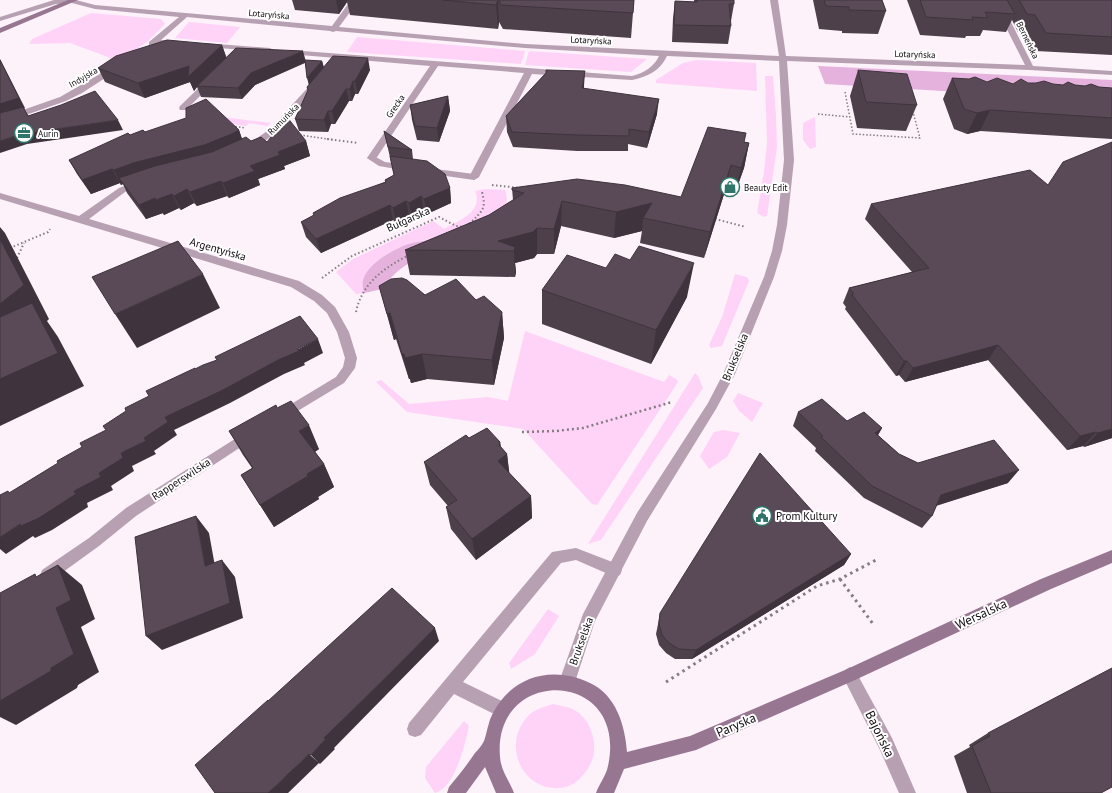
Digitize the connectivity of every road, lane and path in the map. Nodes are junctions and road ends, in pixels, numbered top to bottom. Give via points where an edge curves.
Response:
1 (355, 0) edge
2 (774, 0) edge
3 (73, 1) edge
4 (987, 2) edge
5 (1001, 5) edge
6 (43, 14) junction
7 (184, 16) junction
8 (0, 20) edge
9 (333, 30) junction
10 (0, 31) edge
11 (0, 40) edge
12 (156, 42) junction
13 (145, 49) edge
14 (664, 54) junction
15 (340, 56) junction
16 (783, 58) junction
17 (124, 64) edge
18 (435, 64) junction
19 (331, 67) edge
20 (1030, 68) junction
21 (529, 71) junction
22 (1112, 73) edge
23 (216, 76) edge
24 (322, 77) edge
25 (845, 92) dead end
26 (183, 108) dead end
27 (912, 110) edge
28 (818, 114) dead end
29 (850, 117) junction
30 (0, 120) edge
31 (229, 126) edge
32 (249, 127) dead end
33 (273, 131) junction
34 (239, 153) edge
35 (374, 154) junction
36 (152, 180) edge
37 (485, 184) dead end
38 (480, 188) dead end
39 (522, 188) edge
40 (0, 196) edge
41 (715, 219) edge
42 (81, 220) junction
43 (50, 223) dead end
44 (746, 226) dead end
45 (466, 227) junction
46 (462, 231) edge
47 (24, 242) junction
48 (6, 250) edge
49 (413, 253) dead end
50 (17, 258) dead end
51 (317, 282) dead end
52 (356, 312) dead end
53 (672, 402) dead end
54 (272, 421) edge
55 (258, 429) edge
56 (522, 432) dead end
57 (1112, 556) edge
58 (876, 560) dead end
59 (615, 570) junction
60 (840, 578) junction
61 (34, 582) edge
62 (873, 624) dead end
63 (850, 675) junction
64 (567, 682) junction
65 (666, 682) dead end
66 (452, 685) junction
67 (502, 710) junction
68 (415, 729) dead end
69 (491, 745) junction
70 (618, 762) junction
71 (455, 793) edge
72 (506, 793) edge
73 (604, 793) edge
74 (908, 793) edge

1 - 9 street
2 - 16 street, Brukselska
3 - 6 street
3 - 7 street, Lotaryńska via 95,7
3 - 8 street via 45,4
4 - 5 street
5 - 20 street, Berneńska
6 - 10 street
6 - 11 street via 29,27
7 - 9 street, Lotaryńska
7 - 12 street
9 - 14 street, Lotaryńska via 525,46
12 - 13 street
12 - 15 street via 241,51
14 - 16 street, Lotaryńska
14 - 21 street via 651,72 639,77
15 - 18 street
15 - 19 street
16 - 20 street, Lotaryńska
16 - 59 street, Brukselska via 789,160 782,225 769,277 729,374 712,406 642,517
17 - 30 street, Indyjska via 63,99
18 - 21 street
18 - 35 street, Grecka
20 - 22 street, Lotaryńska
21 - 35 street via 474,177 382,164
23 - 26 street
24 - 33 street, Rumuńska
25 - 29 path
27 - 29 path via 920,138 853,134
28 - 29 path
31 - 32 path
33 - 34 street, Rumuńska
33 - 35 path via 364,144
36 - 42 street via 122,190
37 - 39 path
38 - 45 path via 485,202 481,212
40 - 42 street, Argentyńska
41 - 44 path
42 - 54 street, Argentyńska via 295,284 318,298 331,310 343,332 350,353 349,368 340,380
43 - 47 path via 48,232
45 - 46 path
45 - 51 path, Bułgarska via 456,226 439,217 352,256
47 - 48 path
47 - 50 path
49 - 52 path via 375,276 357,301
53 - 56 path via 583,428
55 - 61 street, Rapperswilska via 131,512 55,571
57 - 63 street, Wersalska via 1038,587
58 - 60 path
59 - 64 street, Brukselska via 588,619
59 - 66 street via 576,554 557,557
60 - 62 path
60 - 65 path via 817,586
63 - 70 street, Paryska via 690,744
63 - 74 street, Bajońska
64 - 67 street via 549,681 531,685 516,695
64 - 70 street via 586,689 602,702 613,720 619,740
66 - 67 street
66 - 68 street
67 - 69 street via 494,726
69 - 71 street
69 - 72 street via 492,767
70 - 73 street via 611,784

